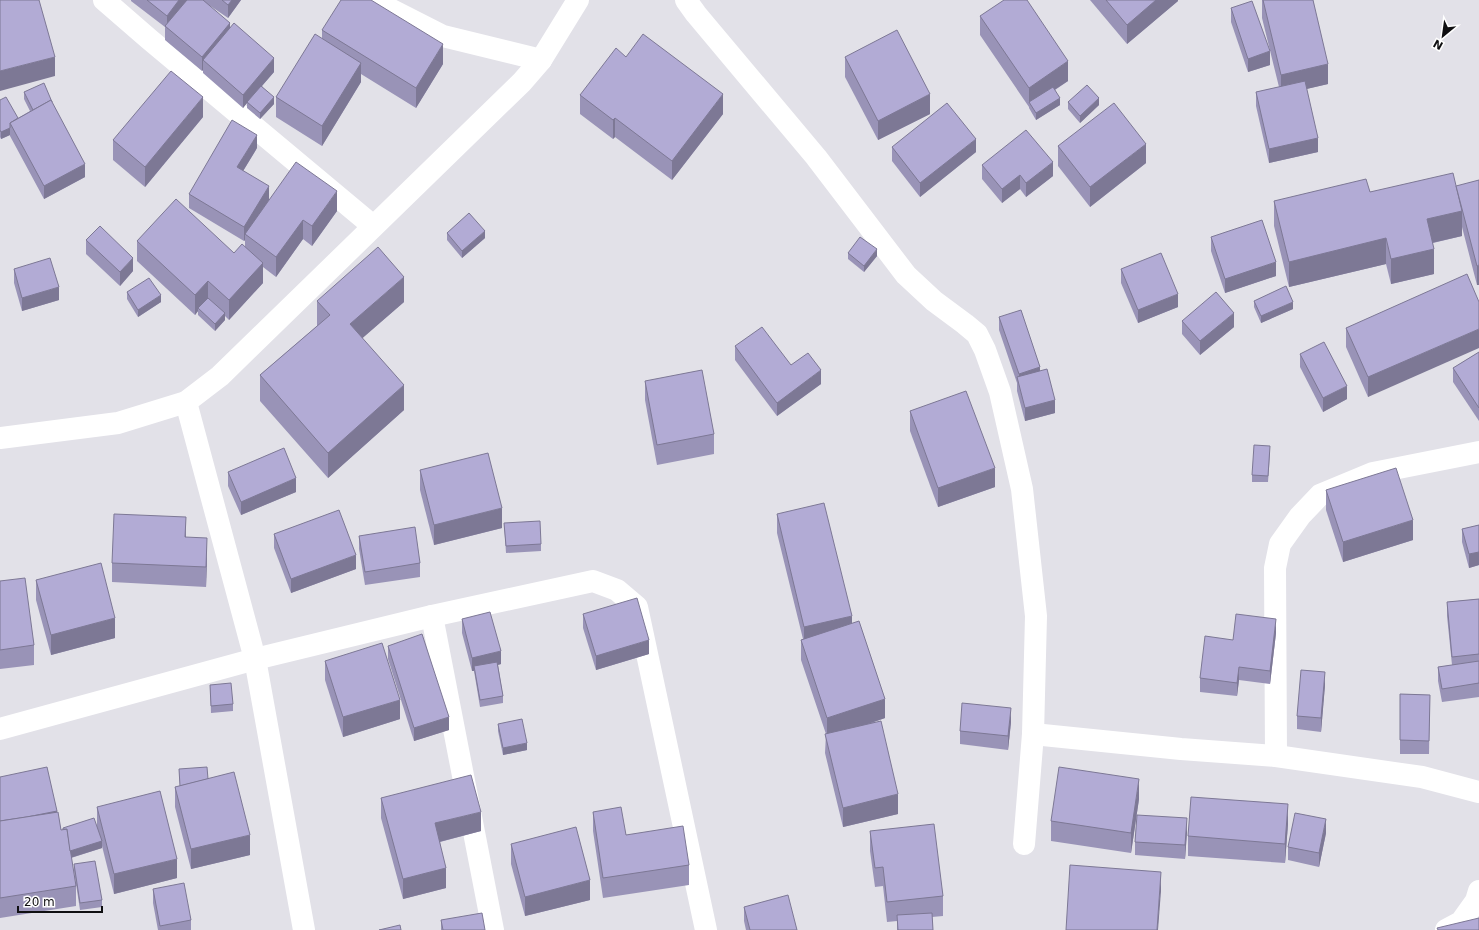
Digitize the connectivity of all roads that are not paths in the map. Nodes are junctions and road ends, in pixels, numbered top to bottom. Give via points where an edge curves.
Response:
1 (104, 0) edge
2 (372, 0) edge
3 (578, 0) edge
4 (686, 0) edge
5 (541, 60) junction
6 (374, 226) junction
7 (186, 402) junction
8 (0, 438) edge
9 (1479, 452) edge
10 (432, 616) junction
11 (255, 660) junction
12 (0, 729) edge
13 (1033, 734) junction
14 (1276, 756) junction
15 (1479, 792) edge
16 (1024, 844) dead end
17 (1479, 891) edge
18 (304, 930) edge
19 (493, 930) edge
20 (706, 930) edge
21 (1446, 930) edge

1 - 6 street
2 - 5 street via 443,36
3 - 5 street
4 - 13 street via 816,157 906,275 934,301 977,334 1000,392 1022,489 1036,616
5 - 6 street via 522,82
6 - 7 street via 220,376
7 - 8 street via 118,423
7 - 11 street
9 - 14 street via 1373,473 1320,495 1300,516 1280,544 1275,568
10 - 11 street
10 - 19 street
10 - 20 street via 593,581 617,590 637,607
11 - 12 street
11 - 18 street
13 - 14 street via 1181,750
13 - 16 street
14 - 15 street via 1422,777
17 - 21 street via 1461,922

